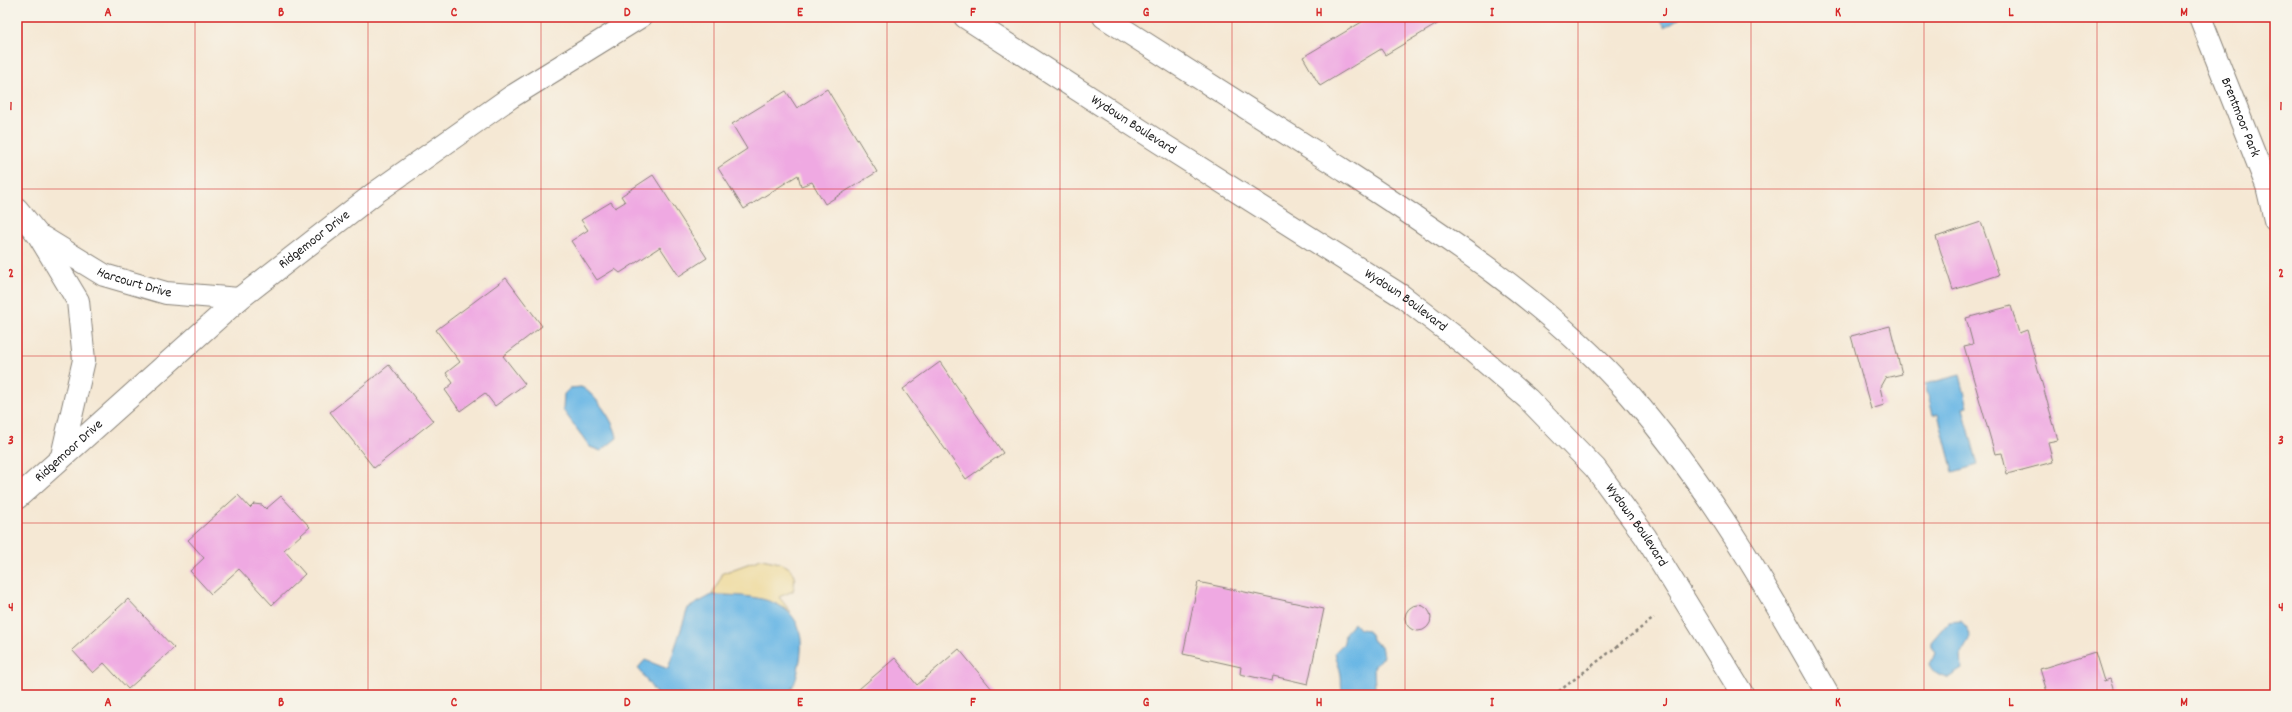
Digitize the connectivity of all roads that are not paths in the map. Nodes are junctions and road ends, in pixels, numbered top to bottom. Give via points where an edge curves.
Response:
1 (640, 17) edge
2 (965, 17) edge
3 (1104, 17) edge
4 (2200, 17) edge
5 (17, 209) edge
6 (2275, 220) edge
7 (39, 236) junction
8 (239, 299) junction
9 (62, 456) junction
10 (17, 498) edge
11 (1743, 695) edge
12 (1828, 695) edge

1 - 8 street, Ridgemoor Drive via 511,97 375,193
2 - 11 street, Wydown Boulevard via 1402,296 1463,343 1528,399 1595,468 1636,524
3 - 12 street via 1422,220 1479,260 1582,347 1634,400 1674,448 1725,520
4 - 6 street, Brentmoor Park via 2267,186
5 - 7 street, Harcourt Drive
7 - 8 street, Harcourt Drive via 104,275 166,293
7 - 9 street, Harcourt Drive via 78,301 84,360
8 - 9 street, Ridgemoor Drive
9 - 10 street, Ridgemoor Drive

